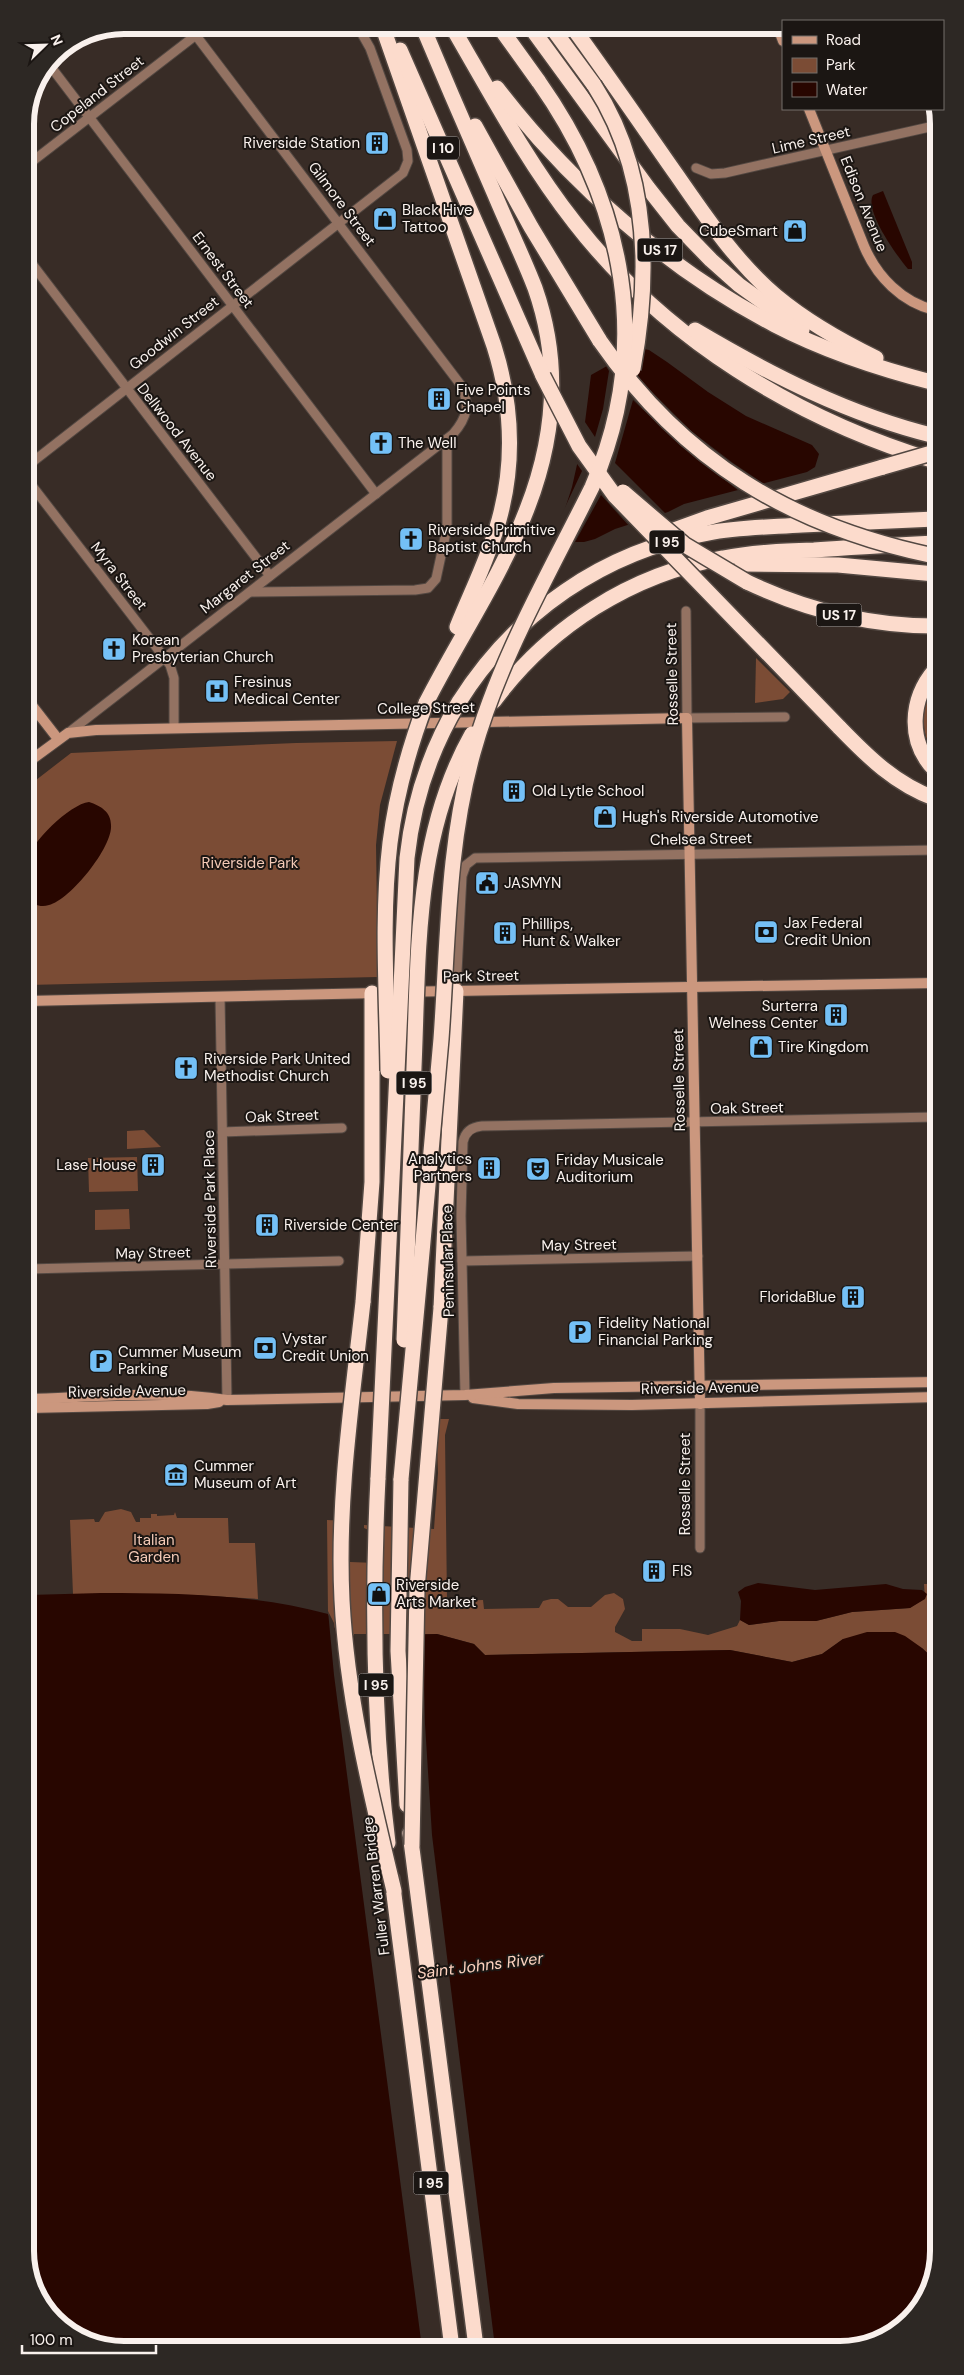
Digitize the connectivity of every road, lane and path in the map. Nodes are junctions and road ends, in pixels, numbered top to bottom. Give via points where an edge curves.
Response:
1 (363, 34) edge
2 (385, 34) edge
3 (394, 34) edge
4 (426, 34) edge
5 (427, 34) edge
6 (456, 34) edge
7 (457, 34) edge
8 (504, 34) edge
9 (536, 34) edge
10 (557, 34) edge
11 (577, 34) edge
12 (196, 35) joint
13 (53, 70) edge
14 (809, 110) edge
15 (89, 118) junction
16 (930, 127) edge
17 (826, 150) junction
18 (34, 160) edge
19 (696, 168) dead end
20 (339, 223) junction
21 (34, 267) edge
22 (630, 285) junction
23 (233, 305) junction
24 (930, 308) edge
25 (847, 356) junction
26 (543, 376) junction
27 (930, 381) edge
28 (930, 382) edge
29 (126, 388) junction
30 (468, 404) joint
31 (930, 435) edge
32 (447, 439) junction
33 (610, 442) junction
34 (930, 453) edge
35 (930, 459) edge
36 (34, 461) edge
37 (34, 488) edge
38 (376, 494) junction
39 (930, 518) edge
40 (930, 543) edge
41 (930, 555) edge
42 (930, 574) edge
43 (590, 575) junction
44 (270, 576) junction
45 (649, 579) junction
46 (250, 592) junction
47 (686, 611) dead end
48 (930, 626) edge
49 (165, 658) junction
50 (930, 678) edge
51 (426, 703) junction
52 (34, 709) edge
53 (785, 717) dead end
54 (687, 718) junction
55 (174, 728) junction
56 (68, 733) junction
57 (58, 739) junction
58 (34, 758) edge
59 (930, 761) edge
60 (930, 796) edge
61 (930, 850) edge
62 (690, 853) junction
63 (930, 983) edge
64 (692, 987) junction
65 (456, 990) junction
66 (372, 993) junction
67 (220, 997) junction
68 (34, 1001) edge
69 (930, 1117) edge
70 (695, 1123) junction
71 (342, 1128) dead end
72 (470, 1130) joint
73 (222, 1132) junction
74 (389, 1250) junction
75 (698, 1256) junction
76 (462, 1261) junction
77 (339, 1262) dead end
78 (225, 1265) junction
79 (34, 1269) edge
80 (930, 1382) edge
81 (844, 1383) junction
82 (699, 1386) junction
83 (465, 1395) junction
84 (930, 1397) edge
85 (34, 1399) edge
86 (227, 1400) junction
87 (821, 1400) junction
88 (700, 1404) junction
89 (34, 1408) edge
90 (401, 1479) junction
91 (700, 1548) dead end
92 (412, 1846) junction
93 (394, 1891) junction
94 (451, 2341) edge
95 (475, 2341) edge

1 - 20 street, Goodwin Street via 407,150 407,164 398,178
2 - 51 highway via 494,346 510,425 508,474 499,522
3 - 26 highway, I 10
4 - 51 highway via 535,288 548,334 552,385 546,448 527,510
5 - 41 highway, bridge via 531,227 600,341 631,383 675,429 713,461 783,505 827,526 877,543
6 - 22 highway via 556,197 591,243
7 - 25 highway, US 17 via 527,125 576,177 621,218 679,264 739,305 788,331
8 - 33 highway, bridge via 563,118 604,205 617,252 624,299 626,347 621,395
9 - 25 highway via 648,188 688,237 752,295
10 - 33 highway, bridge via 610,113 628,155 639,199 643,239 636,353 625,400
11 - 27 highway via 711,224 754,275 784,302 840,339 892,367
12 - 15 street, Copeland Street
12 - 20 street, Gilmore Street
13 - 15 street, Ernest Street
14 - 17 main road, Edison Avenue
15 - 18 street, Copeland Street
15 - 23 street, Ernest Street
16 - 17 street, Lime Street
17 - 19 street, Lime Street via 719,174
17 - 24 main road, Edison Avenue via 871,261 886,281 908,299
20 - 23 street, Goodwin Street
20 - 30 street, Gilmore Street via 460,384
21 - 29 street, Dellwood Avenue
22 - 31 highway via 690,328 819,396 871,418
22 - 35 highway via 695,340 765,387 853,431
23 - 29 street, Goodwin Street
23 - 38 street, Ernest Street
25 - 28 highway, US 17
26 - 48 highway, US 17, bridge via 574,431 593,457 625,493 685,545 747,582 784,598 829,612 884,623
26 - 60 highway, bridge via 579,446 615,496 890,776
29 - 36 street, Goodwin Street
29 - 44 street, Dellwood Avenue
30 - 32 street, Margaret Street via 463,423
32 - 38 street, Margaret Street
32 - 46 street via 447,528 436,579 428,588
33 - 90 highway, bridge via 592,487 499,675 478,736 462,798 450,878 435,1103
34 - 43 highway, bridge via 678,528 637,546
37 - 49 street, Myra Street
38 - 44 street, Margaret Street
39 - 43 highway, I 95 via 709,532 647,549
40 - 45 highway, I 95 via 741,555 692,565
42 - 45 highway via 852,566 753,564
43 - 74 highway, I 95, bridge via 550,601 510,636 482,668 440,736 428,766 409,843
44 - 46 street, Margaret Street
45 - 90 highway, I 95, bridge via 611,598 565,628 521,668 472,734 451,776 435,822 426,868 418,987
46 - 49 street, Margaret Street
47 - 54 street, Rosselle Street
49 - 55 street, Myra Street via 174,678
49 - 56 street, Margaret Street
50 - 59 highway via 920,694 915,718 920,747
51 - 74 highway, bridge via 403,775 388,858
52 - 57 main road
53 - 54 street, College Street
54 - 55 main road, College Street
54 - 62 main road, Rosselle Street
55 - 56 main road, College Street
56 - 57 main road, Margaret Street
57 - 58 main road, Margaret Street
61 - 62 street, Chelsea Street
62 - 64 main road, Rosselle Street
62 - 65 street, Chelsea Street via 482,857 469,862 462,872 461,881
63 - 64 main road, Park Street
64 - 65 main road, Park Street
64 - 70 main road, Rosselle Street
65 - 66 main road, Park Street
65 - 92 highway, bridge via 441,1308 417,1589
66 - 67 main road, Park Street
66 - 93 highway, bridge via 372,1182 363,1302 343,1482 342,1601 356,1722
67 - 68 main road, Park Street
67 - 73 street, Riverside Park Place
69 - 70 street, Oak Street
70 - 72 street, Oak Street via 482,1126
70 - 75 main road, Rosselle Street
71 - 73 street, Oak Street
72 - 76 street, Peninsular Place via 463,1142
73 - 78 street, Riverside Park Place
74 - 93 highway, Fuller Warren Bridge / I 95, bridge via 374,1598 382,1788
75 - 76 street, May Street
75 - 82 main road, Rosselle Street
76 - 83 street, Peninsular Place
77 - 78 street, May Street
78 - 79 street, May Street
78 - 86 street, Riverside Park Place
80 - 81 main road, Riverside Avenue
81 - 82 main road, Riverside Avenue
81 - 87 main road
82 - 83 main road, Riverside Avenue via 547,1388
82 - 88 main road, Rosselle Street
83 - 86 main road, Riverside Avenue
83 - 88 main road, Riverside Avenue via 518,1404
84 - 87 main road, Riverside Avenue
85 - 86 main road, Riverside Avenue via 156,1396
86 - 89 main road, Riverside Avenue via 207,1404
87 - 88 main road, Riverside Avenue
88 - 91 street, Rosselle Street
90 - 92 highway, I 95, bridge via 399,1684
92 - 95 highway, I 95
93 - 94 highway, Fuller Warren Bridge / I 95

